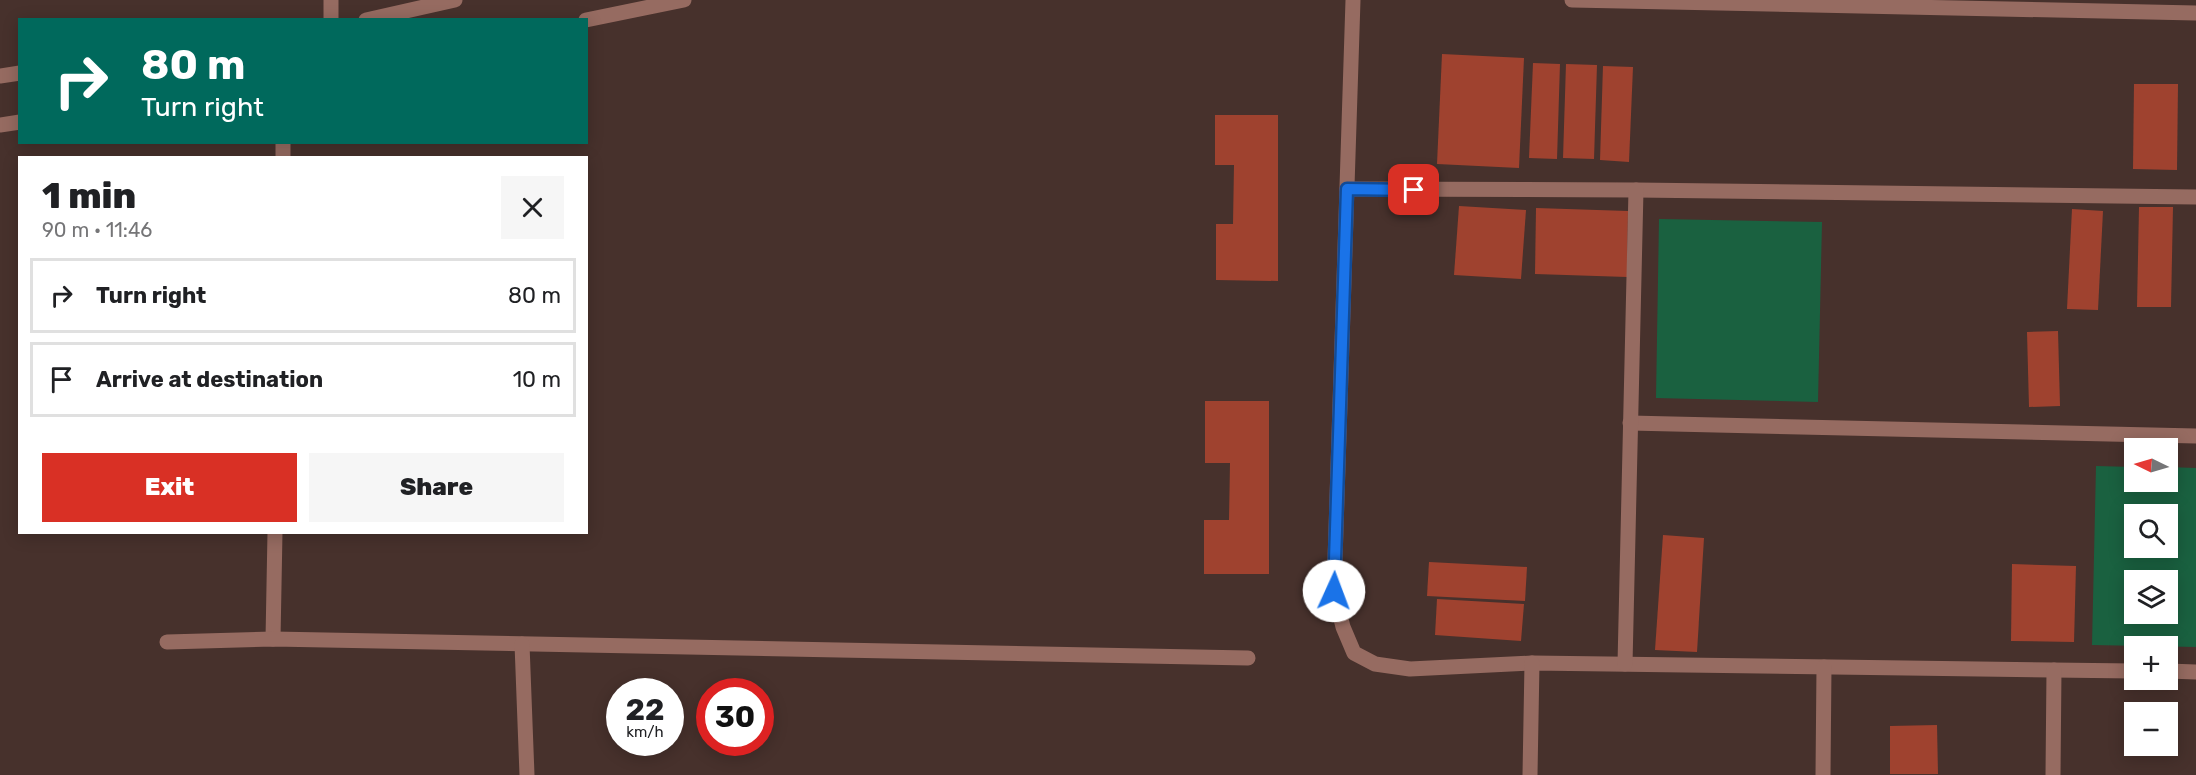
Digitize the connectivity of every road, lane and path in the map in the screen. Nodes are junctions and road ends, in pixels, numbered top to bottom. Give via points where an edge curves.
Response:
1 (331, 0) edge
2 (455, 0) edge
3 (684, 0) edge
4 (1353, 0) edge
5 (1572, 0) edge
6 (2196, 13) edge
7 (331, 18) edge
8 (375, 18) edge
9 (588, 20) edge
10 (18, 73) edge
11 (0, 76) edge
12 (18, 122) edge
13 (0, 125) edge
14 (1347, 189) junction
15 (1636, 190) junction
16 (2196, 197) edge
17 (1630, 423) junction
18 (2196, 436) edge
19 (275, 534) edge
20 (273, 639) junction
21 (167, 642) dead end
22 (522, 644) junction
23 (1248, 658) dead end
24 (1532, 663) junction
25 (1625, 664) junction
26 (1824, 667) junction
27 (2054, 670) junction
28 (2124, 671) edge
29 (2178, 671) edge
30 (2196, 672) edge
31 (527, 775) edge
32 (1530, 775) edge
33 (1823, 775) edge
34 (2053, 775) edge

1 - 7 street
2 - 8 street
3 - 9 street
4 - 14 street
5 - 6 street
10 - 11 street
12 - 13 street
14 - 15 street
14 - 24 street via 1334,591 1343,627 1354,653 1375,664 1410,669
15 - 16 street
15 - 17 street
17 - 18 street
17 - 25 street
19 - 20 street
20 - 21 street
20 - 22 street
22 - 23 street
22 - 31 street
24 - 25 street
24 - 32 street
25 - 26 street
26 - 27 street
26 - 33 street
27 - 28 street
27 - 34 street
29 - 30 street

